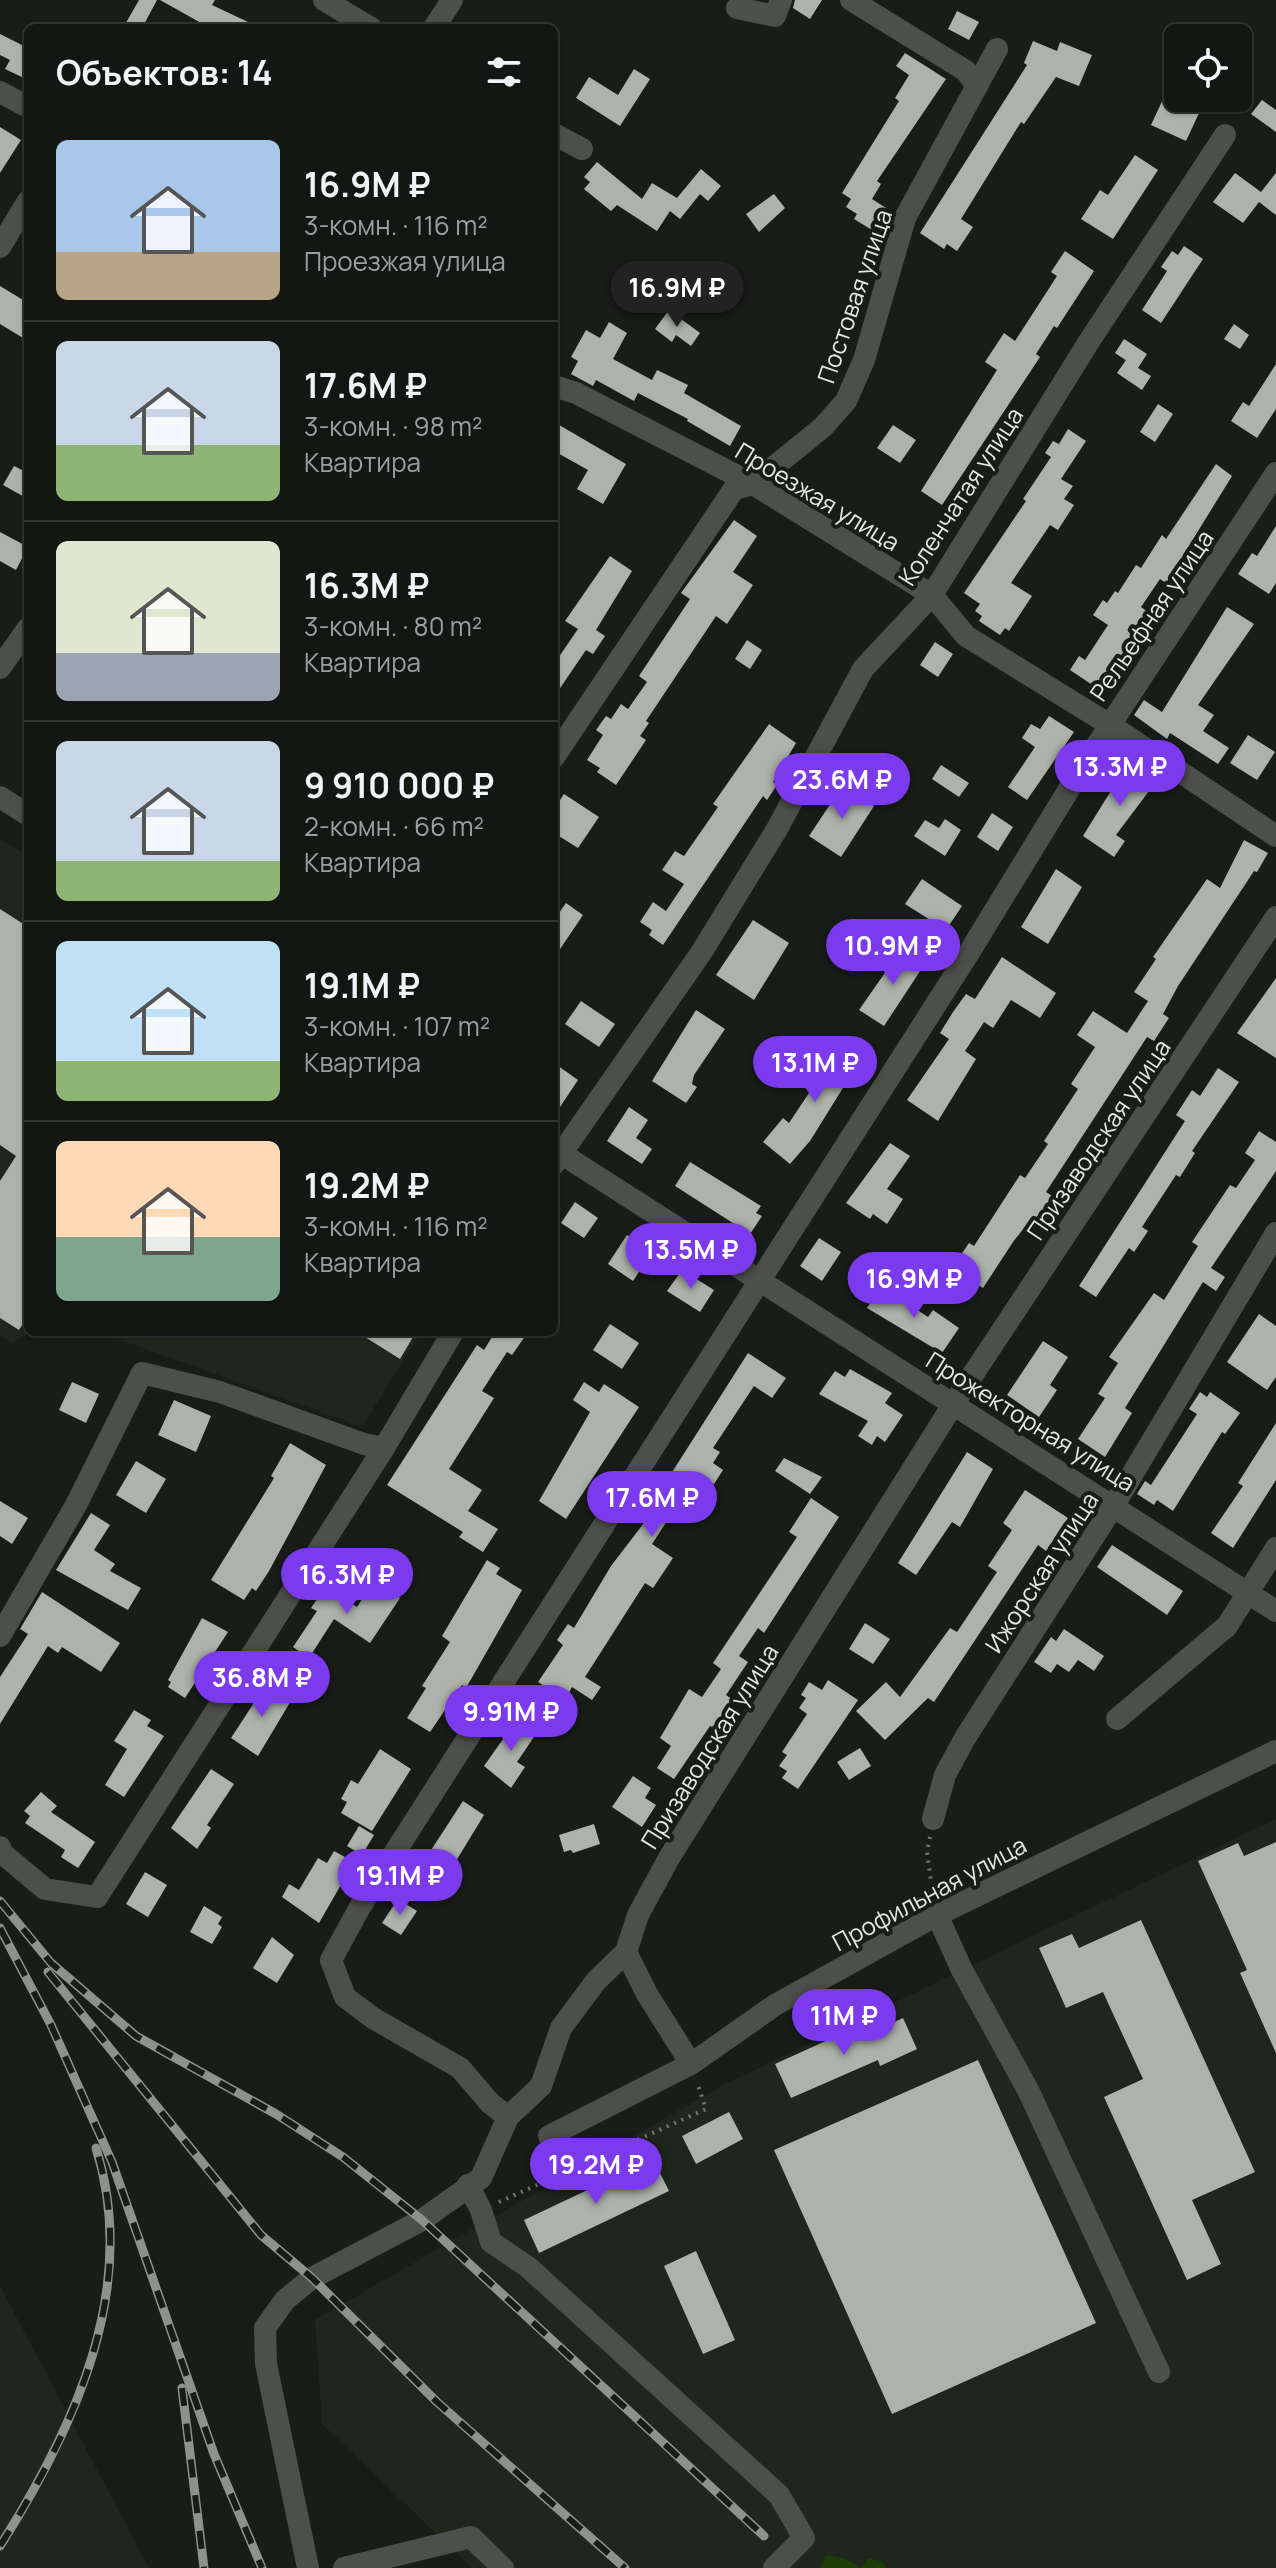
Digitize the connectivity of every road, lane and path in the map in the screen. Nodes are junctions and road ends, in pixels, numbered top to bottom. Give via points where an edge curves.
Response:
1 (324, 0) edge
2 (452, 0) edge
3 (781, 0) edge
4 (851, 0) edge
5 (737, 8) dead end
6 (364, 24) edge
7 (437, 24) edge
8 (997, 49) dead end
9 (977, 86) junction
10 (0, 92) edge
11 (24, 105) edge
12 (1225, 135) dead end
13 (558, 136) edge
14 (582, 149) dead end
15 (24, 208) edge
16 (0, 247) edge
17 (558, 387) edge
18 (1276, 473) edge
19 (753, 484) junction
20 (932, 595) junction
21 (24, 634) edge
22 (0, 668) edge
23 (1110, 725) junction
24 (558, 751) edge
25 (0, 797) edge
26 (24, 812) edge
27 (1276, 836) edge
28 (1276, 917) edge
29 (558, 1152) edge
30 (558, 1156) edge
31 (1276, 1233) edge
32 (759, 1279) junction
33 (451, 1336) edge
34 (954, 1403) junction
35 (384, 1448) junction
36 (1114, 1505) junction
37 (1276, 1548) edge
38 (1249, 1591) junction
39 (1276, 1611) edge
40 (0, 1636) edge
41 (1117, 1719) dead end
42 (1276, 1751) edge
43 (933, 1819) joint
44 (0, 1847) edge
45 (937, 1915) junction
46 (626, 1952) junction
47 (691, 2064) junction
48 (508, 2117) junction
49 (549, 2136) dead end
50 (468, 2185) junction
51 (481, 2210) junction
52 (1159, 2372) dead end
53 (308, 2568) edge
54 (344, 2568) edge
55 (503, 2568) edge
56 (774, 2568) edge

1 - 6 street
2 - 7 street
3 - 5 street via 775,16
4 - 9 street via 966,71
8 - 9 street, Постовая улица
9 - 19 street, Постовая улица via 905,218 864,360 846,401 823,427
10 - 11 street
12 - 20 street, Коленчатая улица
13 - 14 street
15 - 16 street
17 - 19 street, Проезжая улица
18 - 23 street, Рельефная улица
19 - 20 street, Проезжая улица
19 - 24 street, Постовая улица via 734,489
20 - 23 street, Проезжая улица via 966,636
20 - 29 street, Коленчатая улица via 863,669 777,829 701,953
21 - 22 street
23 - 27 street, Проезжая улица
23 - 32 street, Рельефная улица
25 - 26 street
28 - 34 street, Призаводская улица
30 - 32 street, Прожекторная улица
31 - 36 street, Ижорская улица
32 - 34 street, Прожекторная улица
32 - 48 street, Рельефная улица via 331,1960 345,1997 460,2068
33 - 35 street
34 - 36 street, Прожекторная улица
34 - 46 street, Призаводская улица via 669,1858 638,1915
35 - 40 street via 220,1392 142,1373 76,1505
35 - 44 street via 97,1897 45,1889
36 - 38 street, Прожекторная улица
36 - 43 street, Ижорская улица via 965,1738 945,1775
37 - 38 street
38 - 39 street, Прожекторная улица
38 - 41 street via 1227,1626
42 - 45 street, Профильная улица
43 - 45 path via 927,1852
45 - 47 street, Профильная улица via 775,2005
45 - 52 street via 1028,2090
46 - 47 street
46 - 48 street, Призаводская улица via 561,2028 541,2086
47 - 49 street, Профильная улица
47 - 51 path via 706,2109
48 - 50 street, Призаводская улица via 481,2178
50 - 51 street
50 - 53 street, Призаводская улица via 422,2220 312,2278 285,2300 265,2328 266,2364
51 - 56 street via 491,2242 528,2267 779,2495 804,2538
54 - 55 street via 471,2537

